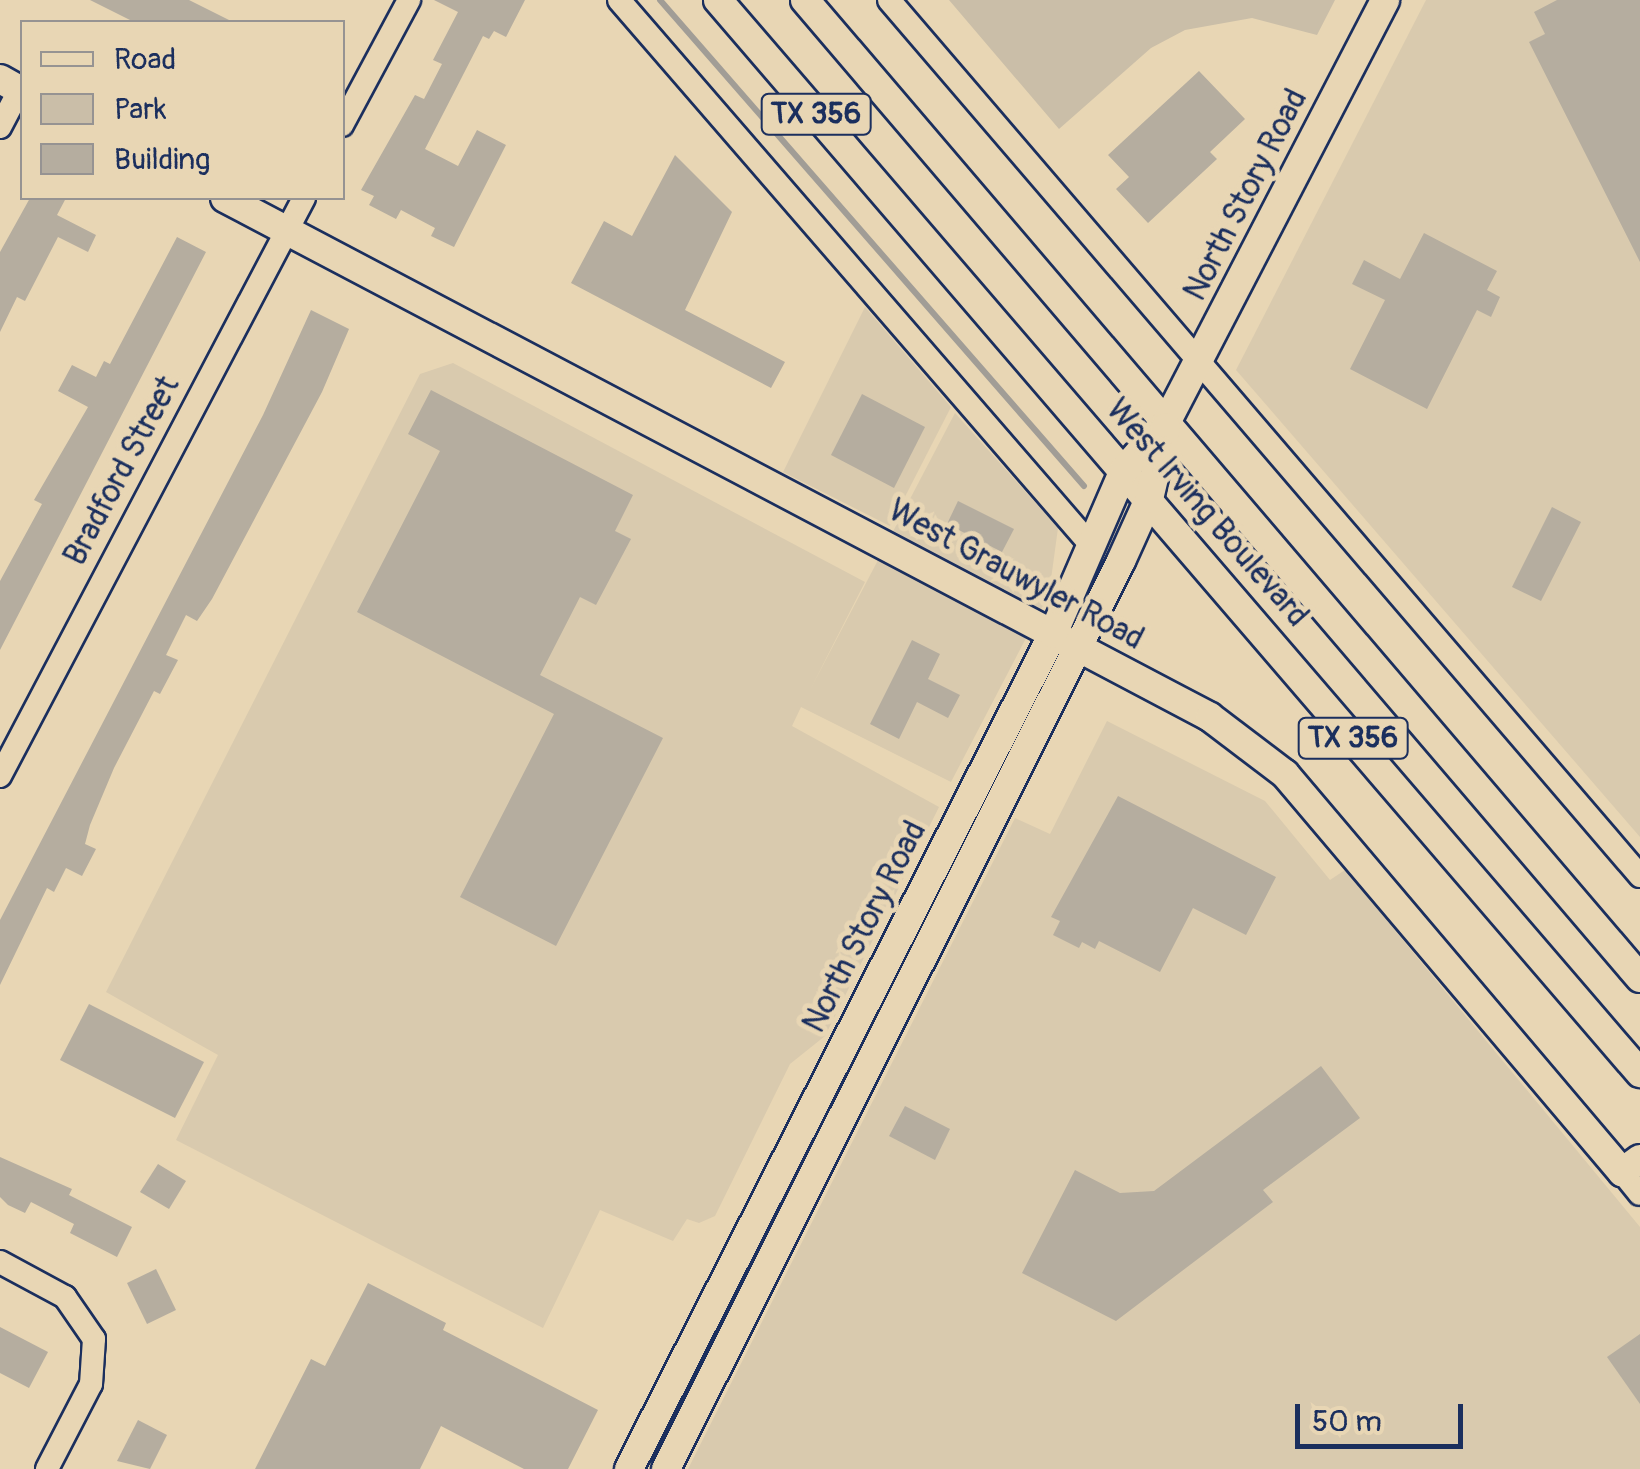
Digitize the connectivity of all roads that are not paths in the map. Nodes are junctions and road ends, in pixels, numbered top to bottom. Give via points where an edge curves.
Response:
1 (410, 0) edge
2 (619, 0) edge
3 (718, 0) edge
4 (806, 0) edge
5 (889, 0) edge
6 (1386, 0) edge
7 (14, 86) edge
8 (345, 120) edge
9 (0, 127) edge
10 (229, 200) edge
11 (303, 200) edge
12 (287, 230) junction
13 (1199, 361) junction
14 (1167, 421) junction
15 (1124, 470) junction
16 (1149, 499) junction
17 (1089, 543) junction
18 (1064, 640) junction
19 (0, 776) edge
20 (1640, 876) edge
21 (1640, 978) edge
22 (1640, 1073) edge
23 (1634, 1175) edge
24 (0, 1262) edge
25 (692, 1346) junction
26 (720, 1360) junction
27 (47, 1469) edge
28 (629, 1469) edge
29 (666, 1469) edge

1 - 8 street
2 - 17 street
3 - 15 main road, West Irving Boulevard / TX 356
4 - 14 main road, West Irving Boulevard / TX 356
5 - 13 street
6 - 13 main road, North Story Road
7 - 9 street
10 - 12 main road, West Grauwyler Road
11 - 12 street, Bradford Street
12 - 18 main road, West Grauwyler Road
12 - 19 street, Bradford Street
13 - 14 main road, North Story Road
13 - 20 street
14 - 15 main road, North Story Road
14 - 16 main road, North Story Road
14 - 21 main road, West Irving Boulevard / TX 356
15 - 16 main road, West Irving Boulevard / TX 356
15 - 17 main road, North Story Road
16 - 18 main road, North Story Road
16 - 22 main road, West Irving Boulevard / TX 356
17 - 18 main road, North Story Road
18 - 23 main road, West Grauwyler Road via 1210,717 1285,774
18 - 25 main road, North Story Road
18 - 26 main road, North Story Road
24 - 27 street via 75,1308 94,1339 95,1364
25 - 26 main road
25 - 28 main road, North Story Road
26 - 29 main road, North Story Road

